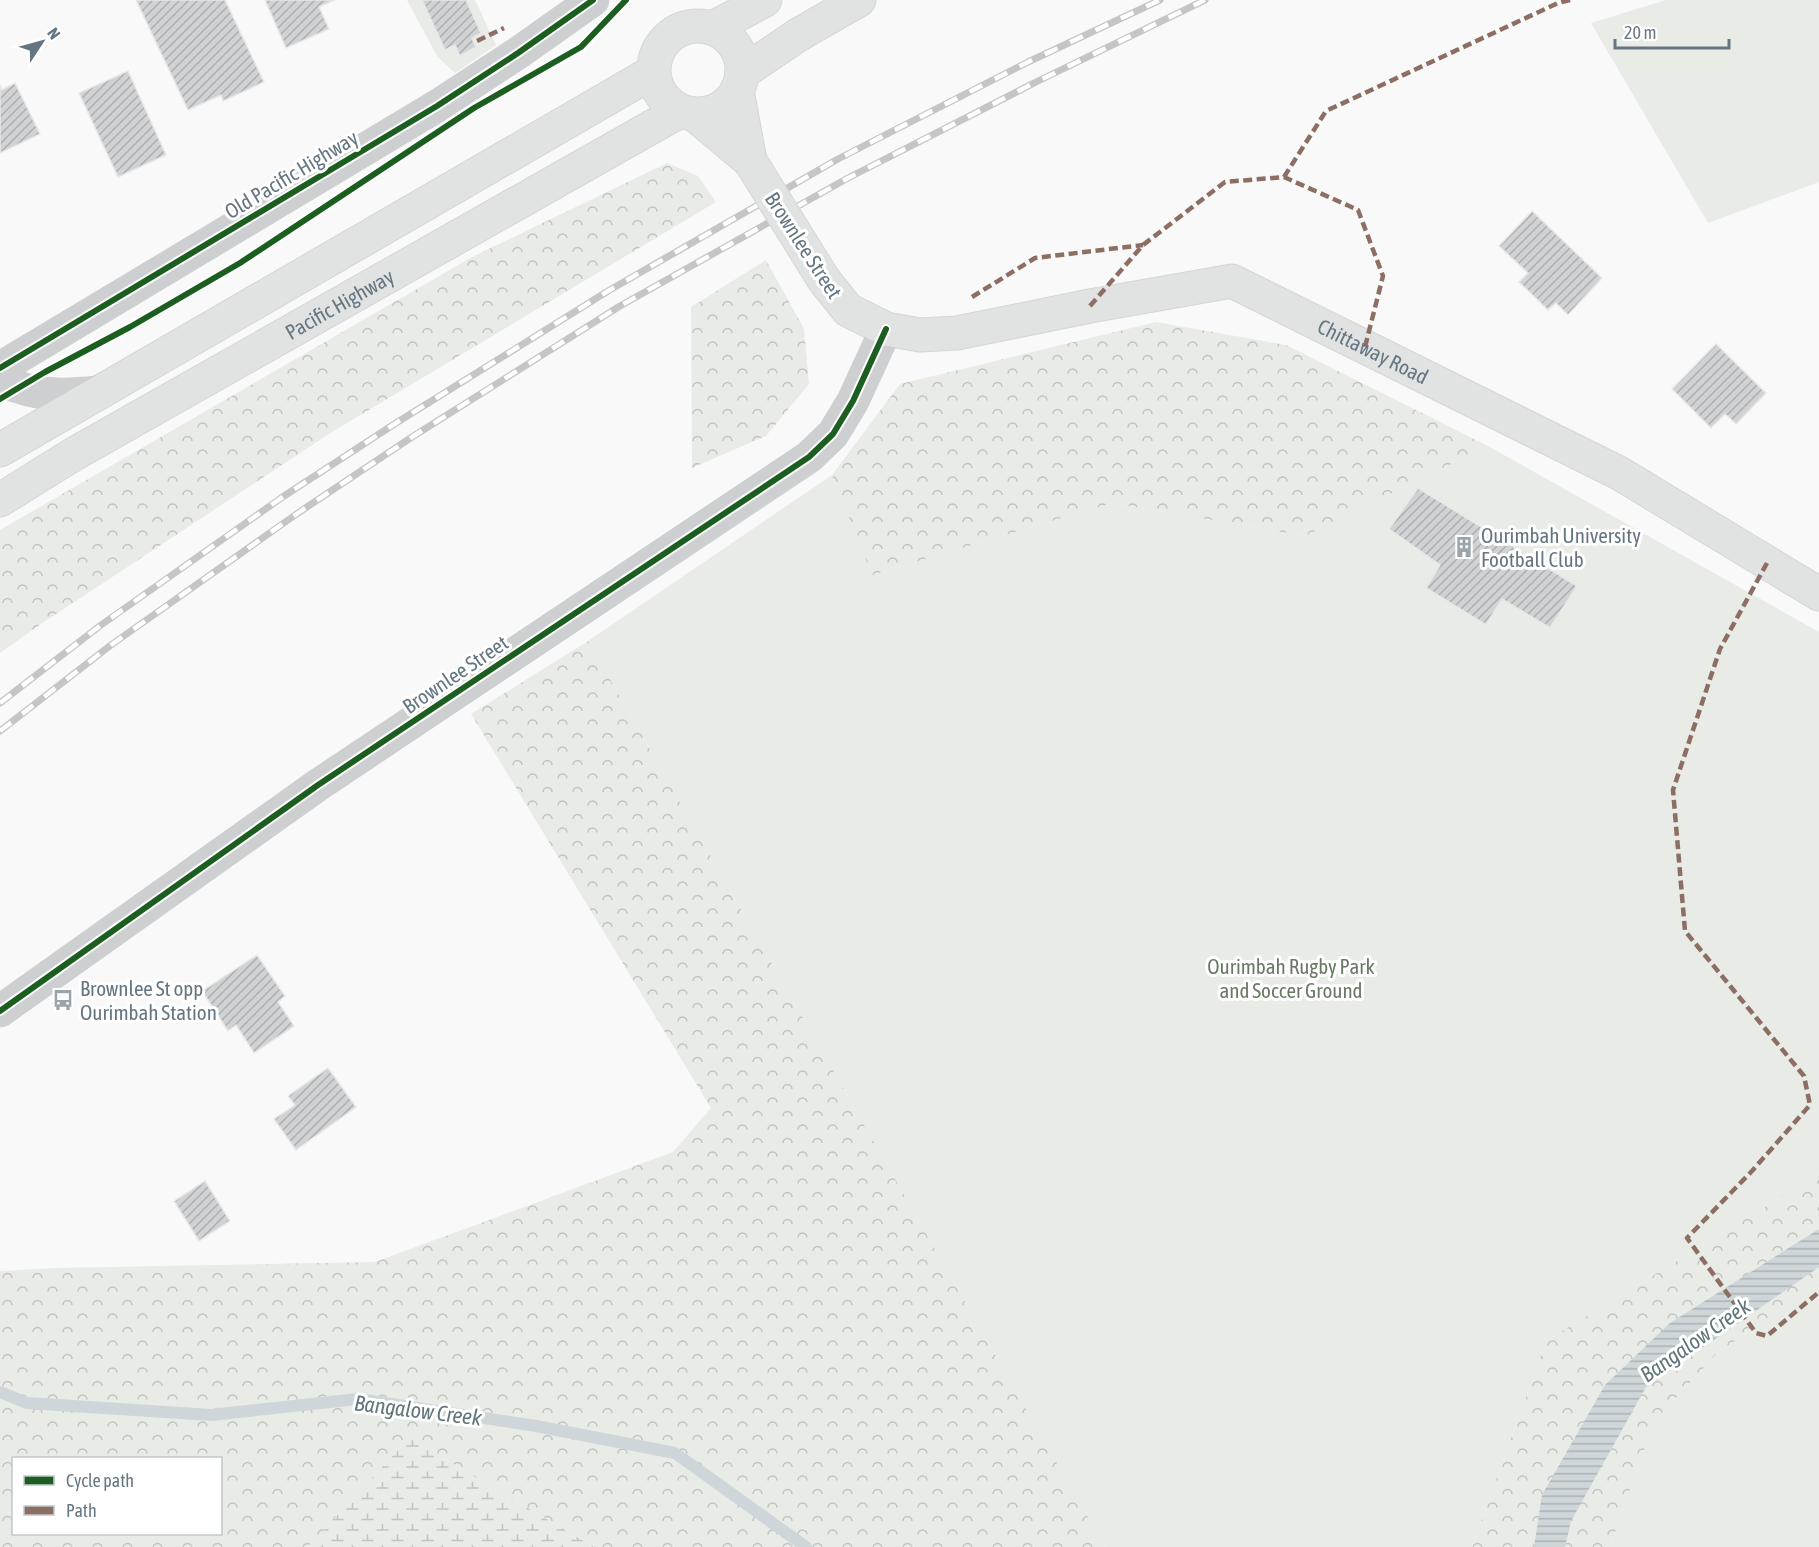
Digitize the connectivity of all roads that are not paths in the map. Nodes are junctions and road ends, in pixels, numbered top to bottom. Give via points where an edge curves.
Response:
1 (593, 0) edge
2 (765, 0) edge
3 (859, 0) edge
4 (713, 28) junction
5 (653, 72) junction
6 (740, 81) junction
7 (687, 112) junction
8 (750, 161) junction
9 (886, 329) junction
10 (0, 368) edge
11 (0, 380) edge
12 (98, 392) junction
13 (0, 450) edge
14 (0, 500) edge
15 (1819, 594) edge
16 (0, 1011) edge

1 - 10 street, Old Pacific Highway via 437,106
2 - 4 main road
3 - 6 main road via 798,35
4 - 5 main road via 701,25 672,33 655,57
4 - 6 main road via 727,36 736,48 741,62
5 - 7 main road via 658,90 668,102
5 - 12 main road, Pacific Highway
6 - 7 main road via 722,108 707,113
6 - 8 main road, Brownlee Street
7 - 8 main road, Brownlee Street
7 - 14 main road, Pacific Highway via 74,454
8 - 9 main road, Brownlee Street, bridge via 824,280 848,310
9 - 15 main road, Chittaway Road via 920,335 957,333 1233,281 1619,473
9 - 16 street, Brownlee Street via 853,401 833,434 809,457 318,785
11 - 12 street via 46,394
12 - 13 main road, Pacific Highway

